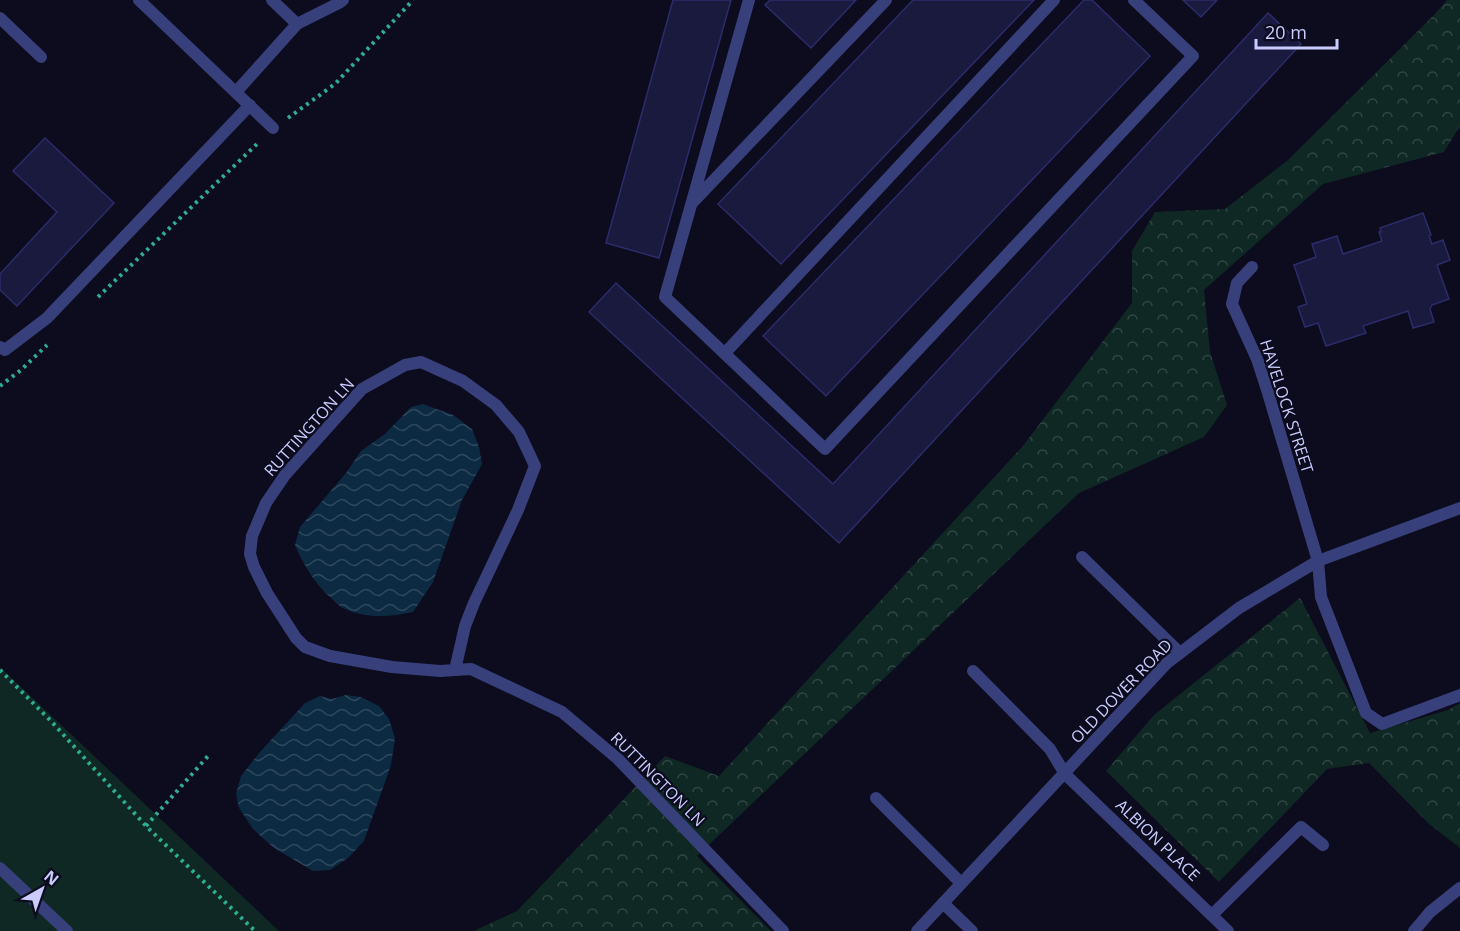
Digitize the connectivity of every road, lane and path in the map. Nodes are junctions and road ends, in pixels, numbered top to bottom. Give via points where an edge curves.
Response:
1 (139, 0) edge
2 (272, 0) edge
3 (343, 0) edge
4 (412, 0) edge
5 (749, 0) edge
6 (886, 0) edge
7 (1054, 0) edge
8 (1134, 0) edge
9 (0, 18) edge
10 (297, 24) junction
11 (41, 57) dead end
12 (236, 92) junction
13 (250, 105) junction
14 (273, 128) junction
15 (691, 204) junction
16 (1252, 267) dead end
17 (90, 304) dead end
18 (50, 342) dead end
19 (2, 350) edge
20 (725, 353) junction
21 (0, 386) edge
22 (1460, 508) edge
23 (1082, 557) dead end
24 (1318, 561) junction
25 (1180, 653) junction
26 (0, 670) edge
27 (455, 670) junction
28 (974, 671) dead end
29 (1460, 695) edge
30 (208, 756) dead end
31 (1065, 774) junction
32 (876, 798) dead end
33 (146, 826) junction
34 (1323, 845) dead end
35 (0, 868) edge
36 (962, 883) junction
37 (1460, 888) edge
38 (943, 903) junction
39 (1212, 915) junction
40 (67, 931) edge
41 (255, 931) edge
42 (783, 931) edge
43 (917, 931) edge
44 (972, 931) edge
45 (1228, 931) edge
46 (1414, 931) edge

1 - 12 street
2 - 10 street
3 - 10 street
4 - 14 path via 334,84
5 - 15 street
6 - 15 street
7 - 20 street
8 - 20 street via 1193,56 825,449
9 - 11 street
10 - 12 street
12 - 13 street
13 - 14 street
13 - 19 street via 47,318
14 - 17 path
15 - 20 street via 665,297
16 - 24 street, HAVELOCK STREET via 1237,283 1232,304 1257,359
18 - 21 path
22 - 24 street, OLD DOVER ROAD
23 - 25 street
24 - 25 street, OLD DOVER ROAD via 1239,608
24 - 29 street, HAVELOCK STREET via 1321,597 1366,713 1382,724
25 - 31 street, OLD DOVER ROAD
26 - 33 path
27 - 27 street, RUTTINGTON LN via 392,667 330,656 305,647 267,593 250,554 252,536 266,503 285,475 362,389 405,365 421,362 463,381 496,405 519,432 535,466 474,603
27 - 42 street, RUTTINGTON LN via 471,669 562,712 618,759
28 - 31 street, ALBION PLACE via 1050,749
30 - 33 path
31 - 36 street, OLD DOVER ROAD
31 - 39 street, ALBION PLACE
32 - 36 street
33 - 41 path
34 - 39 street via 1301,827
35 - 40 street
36 - 38 street, OLD DOVER ROAD
37 - 46 street
38 - 43 street, OLD DOVER ROAD
38 - 44 street
39 - 45 street, ALBION PLACE

